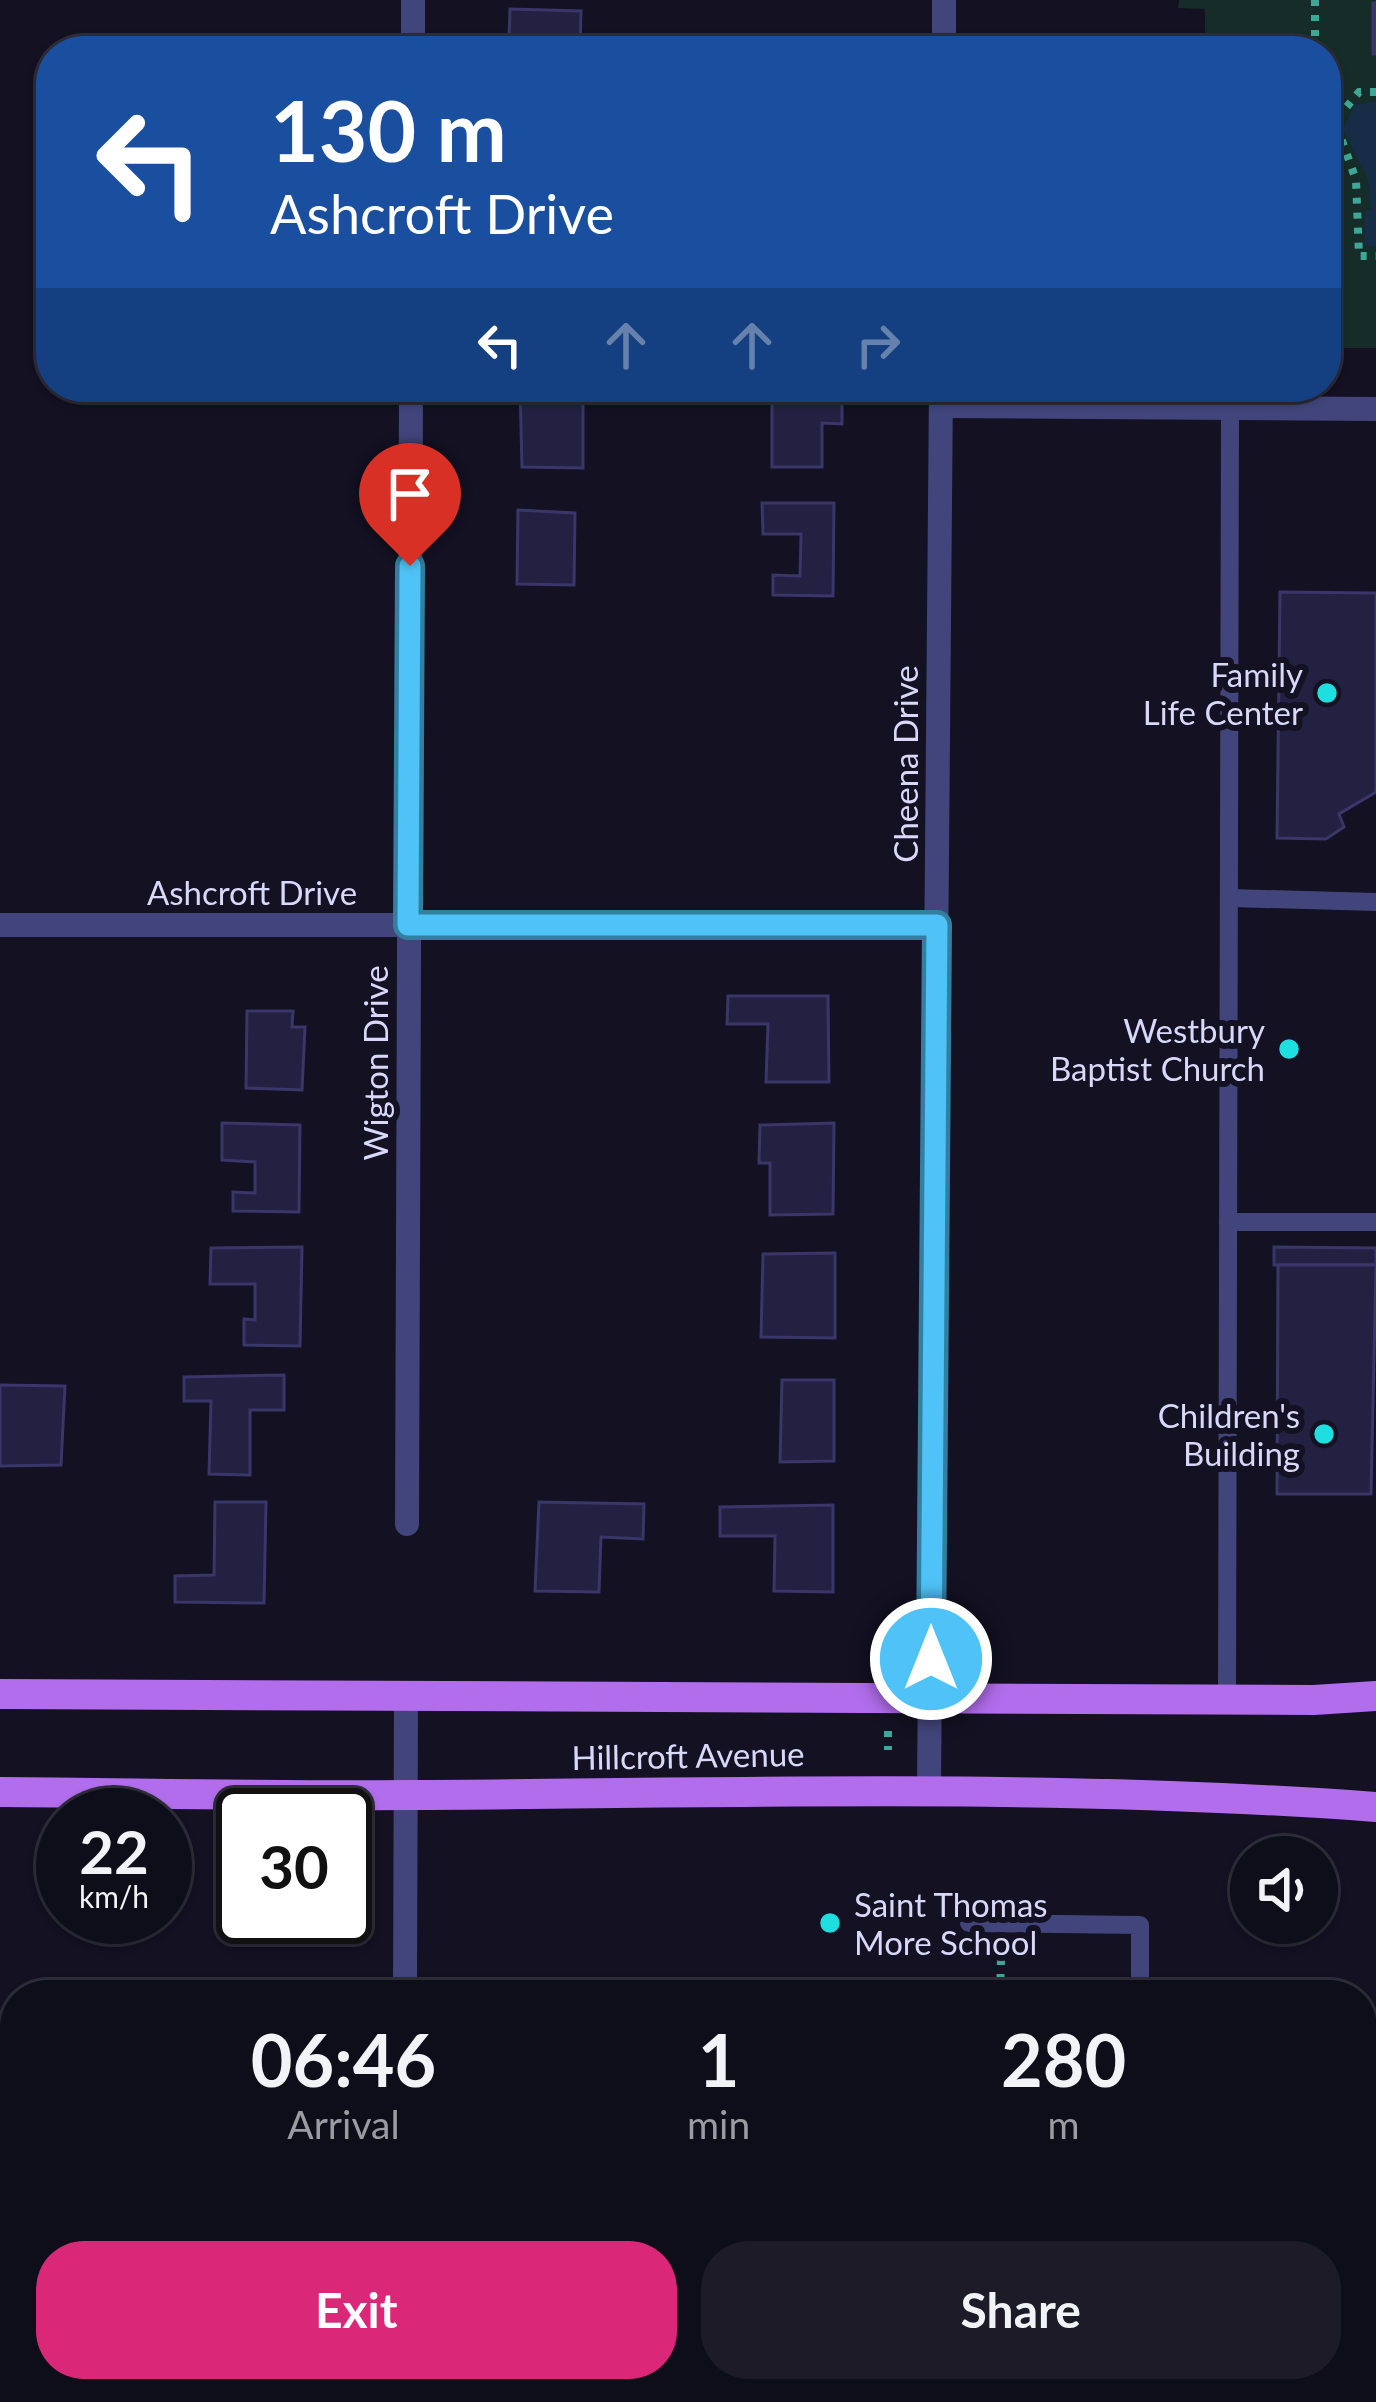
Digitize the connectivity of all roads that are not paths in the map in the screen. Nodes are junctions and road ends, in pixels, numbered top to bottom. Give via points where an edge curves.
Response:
1 (413, 0) edge
2 (944, 0) edge
3 (413, 36) edge
4 (944, 36) edge
5 (411, 402) edge
6 (941, 402) edge
7 (1072, 402) edge
8 (1230, 408) junction
9 (1376, 409) edge
10 (1232, 898) junction
11 (1376, 902) edge
12 (0, 925) edge
13 (408, 925) junction
14 (937, 925) junction
15 (1228, 1222) junction
16 (1376, 1222) edge
17 (407, 1524) dead end
18 (0, 1694) edge
19 (931, 1696) junction
20 (1376, 1696) edge
21 (406, 1697) junction
22 (1227, 1699) junction
23 (929, 1789) junction
24 (0, 1792) edge
25 (406, 1795) junction
26 (1376, 1807) edge
27 (969, 1923) dead end
28 (405, 1980) edge
29 (1140, 1980) edge

1 - 3 street
2 - 4 street
5 - 13 street, Wigton Drive
6 - 14 street, Cheena Drive
7 - 8 street
8 - 9 street
8 - 10 lane
10 - 11 lane
10 - 15 lane
12 - 13 street, Ashcroft Drive
13 - 14 street, Ashcroft Drive
13 - 17 street, Wigton Drive
14 - 19 street, Cheena Drive
15 - 16 lane
15 - 22 lane
18 - 21 main road, Hillcroft Avenue
19 - 21 main road, Hillcroft Avenue
19 - 22 main road, Hillcroft Avenue
19 - 23 street, Cheena Drive
20 - 22 main road, Hillcroft Avenue
21 - 25 street
23 - 25 main road, Hillcroft Avenue
23 - 26 main road, Hillcroft Avenue
24 - 25 main road, Hillcroft Avenue
25 - 28 street
27 - 29 lane via 1140,1924

